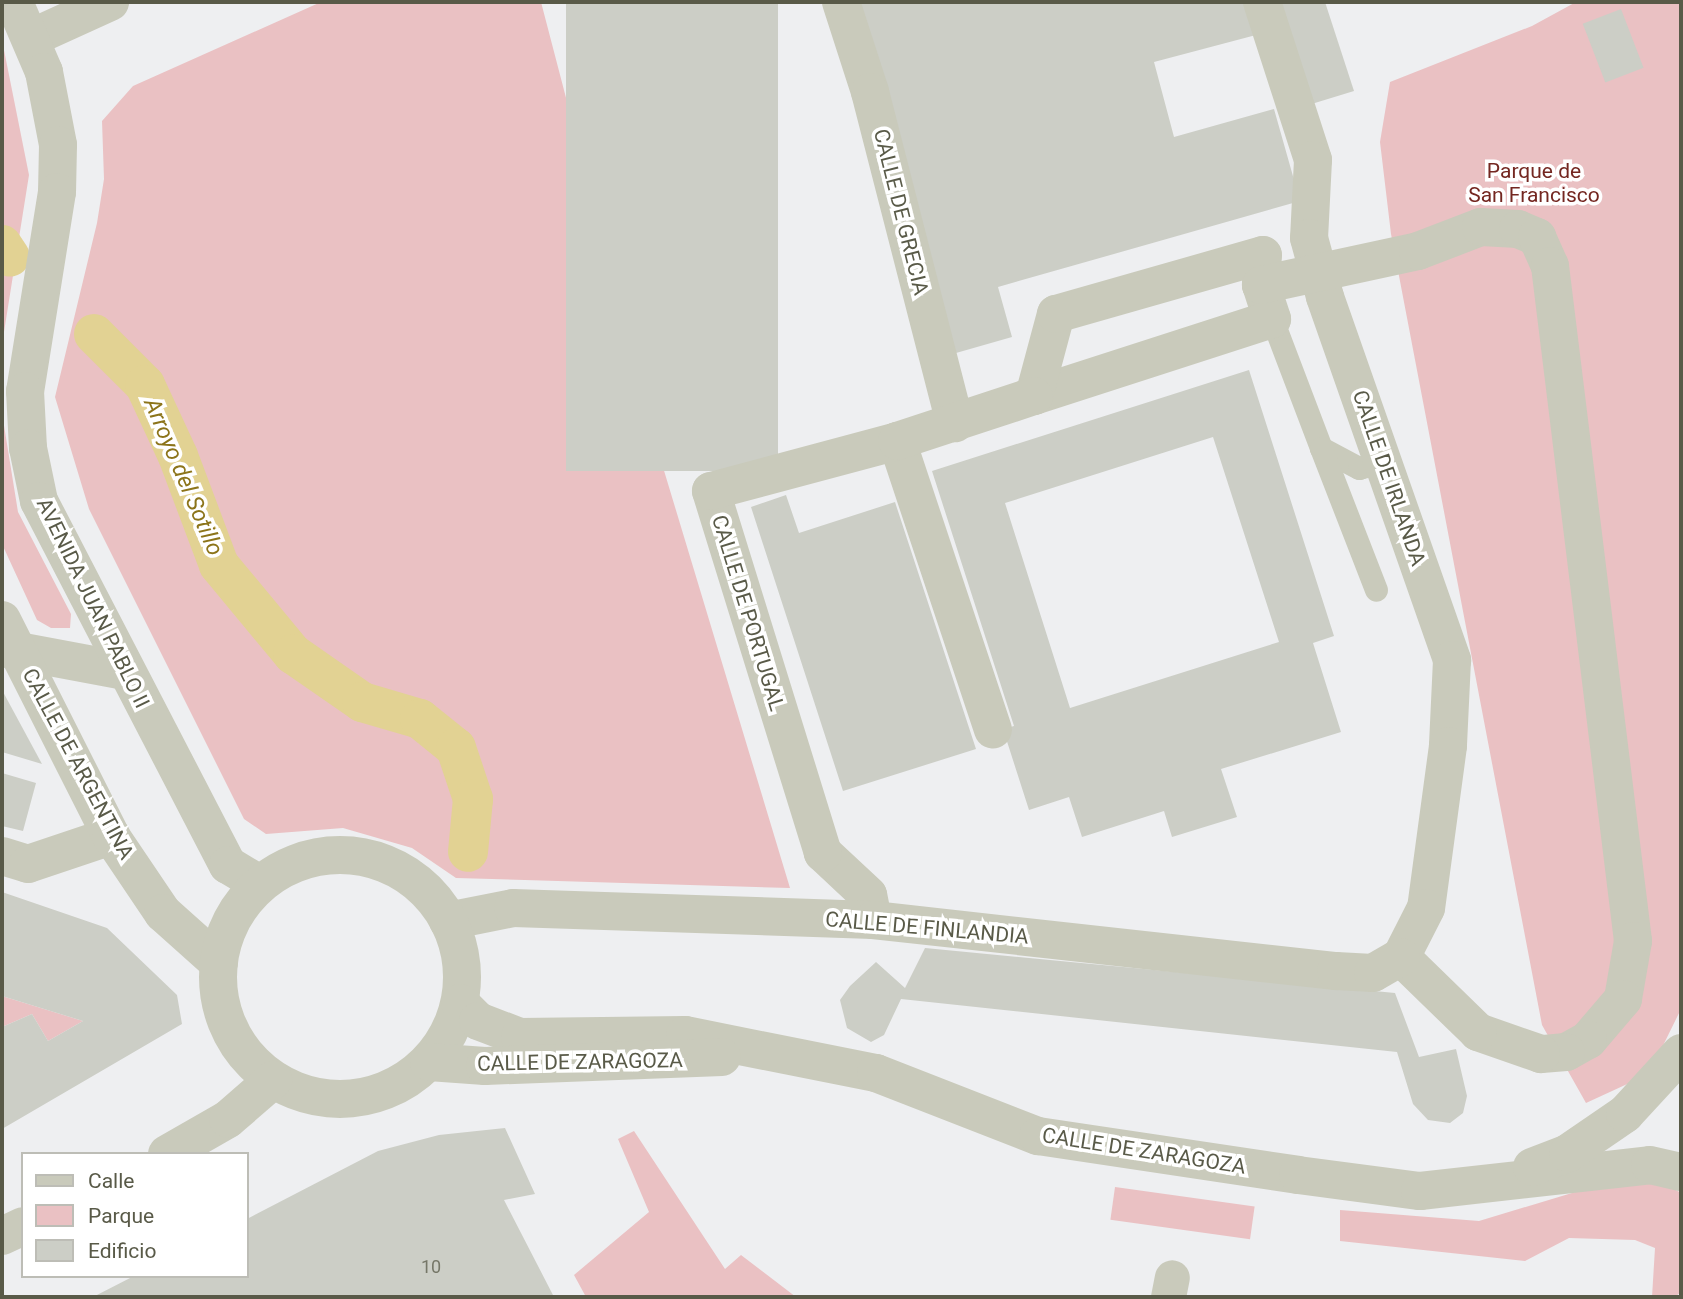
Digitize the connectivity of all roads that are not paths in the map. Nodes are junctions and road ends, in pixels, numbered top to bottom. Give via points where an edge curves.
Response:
1 (14, 2) edge
2 (110, 2) edge
3 (841, 2) edge
4 (1262, 2) edge
5 (31, 38) junction
6 (1319, 273) junction
7 (1265, 286) junction
8 (1034, 396) junction
9 (955, 423) junction
10 (897, 440) junction
11 (1321, 447) junction
12 (1384, 461) junction
13 (1376, 590) dead end
14 (7, 640) edge
15 (125, 671) junction
16 (993, 729) dead end
17 (111, 836) junction
18 (2, 856) edge
19 (260, 884) junction
20 (873, 920) junction
21 (448, 921) junction
22 (1401, 957) junction
23 (219, 963) junction
24 (460, 1003) junction
25 (773, 1052) junction
26 (1681, 1053) edge
27 (429, 1062) junction
28 (273, 1080) junction
29 (170, 1152) edge
30 (1681, 1172) edge
31 (1484, 1185) junction
32 (21, 1227) edge
33 (2, 1236) edge

1 - 5 street, AVENIDA JUAN PABLO II
2 - 5 street
3 - 9 street, CALLE DE GRECIA via 870,92
4 - 6 street, CALLE DE IRLANDA via 1313,160 1309,238
5 - 15 street, AVENIDA JUAN PABLO II via 53,107 59,168 25,391 27,448 48,523
6 - 7 street, CALLE DE PORTUGAL
6 - 12 street, CALLE DE IRLANDA
6 - 22 street, CALLE DE PORTUGAL via 1419,251 1481,227 1518,229 1537,237 1550,266 1564,357 1633,941 1623,999 1588,1040 1566,1052 1541,1054 1478,1032
7 - 8 street, CALLE DE PORTUGAL
7 - 8 street, CALLE DE PORTUGAL via 1056,314
7 - 11 lane
8 - 9 street, CALLE DE PORTUGAL
9 - 10 street, CALLE DE PORTUGAL
10 - 16 street
10 - 20 street, CALLE DE PORTUGAL via 710,491 823,853 868,895
11 - 12 lane via 1359,468
11 - 13 lane
12 - 22 street, CALLE DE IRLANDA via 1452,660 1448,746 1426,908
14 - 15 street
14 - 17 street, CALLE DE ARGENTINA
15 - 19 street, AVENIDA JUAN PABLO II via 228,865
17 - 18 street via 28,864
17 - 23 street, CALLE DE ARGENTINA via 163,913
19 - 21 street via 290,866 328,856 368,859 401,872 428,893
19 - 23 street via 237,910
20 - 21 street, CALLE DE FINLANDIA via 513,908
20 - 22 street, CALLE DE FINLANDIA via 1336,971 1373,973
21 - 24 street via 463,975
23 - 28 street via 219,998 229,1029 248,1058
24 - 25 street, CALLE DE ZARAGOZA via 478,1021 520,1037 685,1035
24 - 27 street via 448,1035
25 - 27 street, CALLE DE ZARAGOZA via 670,1062 485,1066
25 - 31 street, CALLE DE ZARAGOZA via 876,1073 1038,1136 1420,1191
26 - 31 street, CALLE DE ZARAGOZA via 1625,1114 1568,1153
27 - 28 street via 402,1083 371,1096 337,1100 304,1094
28 - 29 street via 228,1119
30 - 31 street, CALLE DE ZARAGOZA via 1650,1165
32 - 33 street

